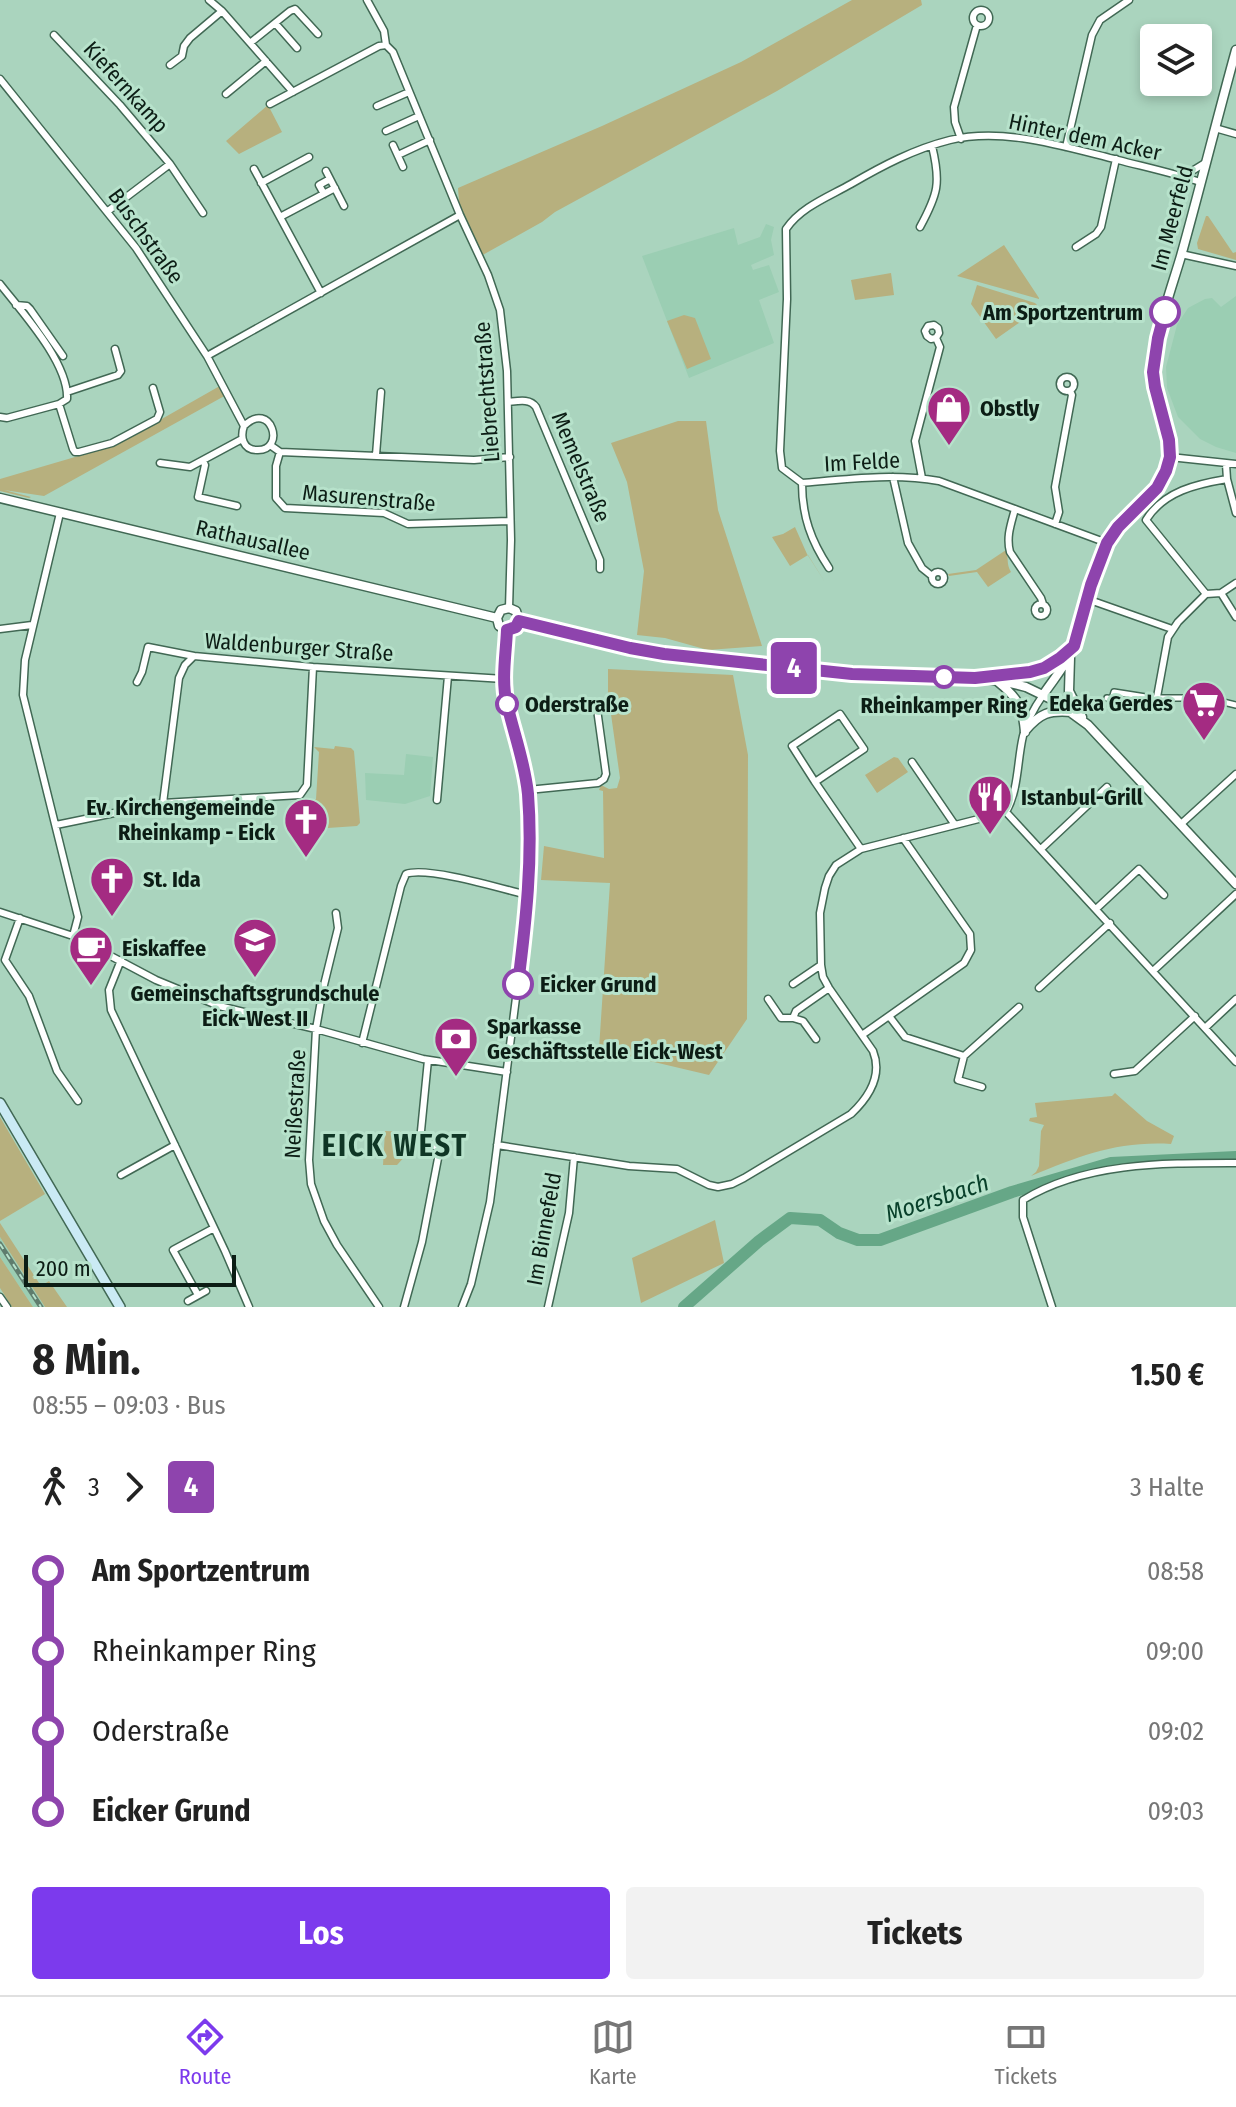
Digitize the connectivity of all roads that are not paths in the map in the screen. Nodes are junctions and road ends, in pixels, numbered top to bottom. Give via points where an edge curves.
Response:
1 (209, 0) edge
2 (367, 0) edge
3 (1129, 0) edge
4 (222, 11) junction
5 (275, 23) junction
6 (977, 25) dead end
7 (318, 34) dead end
8 (54, 35) dead end
9 (250, 43) junction
10 (386, 45) junction
11 (297, 48) dead end
12 (1236, 50) edge
13 (266, 61) junction
14 (170, 65) dead end
15 (0, 79) edge
16 (293, 92) junction
17 (409, 92) junction
18 (226, 94) dead end
19 (270, 104) dead end
20 (377, 106) dead end
21 (419, 116) junction
22 (1215, 128) junction
23 (386, 131) dead end
24 (1236, 134) edge
25 (961, 139) junction
26 (430, 140) junction
27 (393, 145) dead end
28 (932, 146) junction
29 (1066, 147) junction
30 (398, 155) junction
31 (309, 157) dead end
32 (1116, 159) junction
33 (1205, 163) junction
34 (170, 164) junction
35 (403, 167) dead end
36 (254, 169) dead end
37 (326, 171) dead end
38 (1184, 176) junction
39 (330, 179) junction
40 (1200, 182) junction
41 (261, 183) junction
42 (335, 188) junction
43 (324, 194) junction
44 (344, 206) dead end
45 (108, 211) junction
46 (203, 213) dead end
47 (460, 215) junction
48 (280, 217) junction
49 (920, 227) dead end
50 (1076, 247) dead end
51 (1181, 254) junction
52 (1236, 266) edge
53 (0, 284) edge
54 (7, 293) junction
55 (321, 293) junction
56 (787, 299) joint
57 (0, 300) edge
58 (16, 305) junction
59 (936, 338) dead end
60 (115, 349) dead end
61 (63, 356) dead end
62 (207, 356) junction
63 (153, 388) dead end
64 (1070, 391) dead end
65 (67, 392) junction
66 (381, 392) dead end
67 (508, 402) junction
68 (59, 404) junction
69 (0, 417) edge
70 (244, 426) junction
71 (242, 439) junction
72 (270, 445) junction
73 (280, 452) junction
74 (376, 455) junction
75 (510, 457) junction
76 (1170, 457) junction
77 (203, 460) junction
78 (160, 463) dead end
79 (1226, 464) junction
80 (1236, 464) edge
81 (893, 477) junction
82 (922, 478) junction
83 (1227, 479) junction
84 (802, 483) junction
85 (0, 498) edge
86 (237, 506) dead end
87 (1015, 509) junction
88 (60, 513) junction
89 (1236, 513) edge
90 (510, 521) junction
91 (1055, 524) junction
92 (1107, 543) junction
93 (829, 568) dead end
94 (600, 569) dead end
95 (932, 576) dead end
96 (1236, 583) edge
97 (1221, 593) junction
98 (1206, 594) junction
99 (1087, 599) junction
100 (1043, 604) dead end
101 (509, 608) junction
102 (1236, 617) edge
103 (497, 618) junction
104 (519, 621) junction
105 (32, 625) junction
106 (0, 629) edge
107 (1172, 629) junction
108 (507, 630) junction
109 (1072, 650) junction
110 (194, 656) junction
111 (313, 667) junction
112 (448, 676) junction
113 (975, 678) junction
114 (504, 679) junction
115 (997, 680) junction
116 (137, 682) dead end
117 (1043, 695) junction
118 (1157, 697) junction
119 (1107, 698) dead end
120 (596, 702) dead end
121 (1236, 705) edge
122 (1072, 712) junction
123 (1088, 725) junction
124 (1025, 732) junction
125 (912, 762) dead end
126 (1236, 774) edge
127 (815, 782) junction
128 (1107, 787) dead end
129 (528, 790) junction
130 (437, 800) dead end
131 (163, 803) junction
132 (1006, 812) junction
133 (1181, 824) junction
134 (56, 825) junction
135 (955, 825) junction
136 (903, 838) junction
137 (861, 849) junction
138 (1041, 849) junction
139 (1236, 884) edge
140 (1236, 894) edge
141 (527, 895) junction
142 (1164, 895) dead end
143 (1096, 909) junction
144 (0, 912) edge
145 (336, 913) dead end
146 (20, 918) junction
147 (1110, 923) junction
148 (73, 936) junction
149 (121, 960) junction
150 (821, 965) junction
151 (1153, 971) junction
152 (793, 984) dead end
153 (829, 988) junction
154 (1039, 988) dead end
155 (768, 999) dead end
156 (1236, 999) edge
157 (1019, 1007) dead end
158 (889, 1016) junction
159 (1195, 1016) junction
160 (793, 1018) junction
161 (1205, 1028) junction
162 (316, 1029) junction
163 (862, 1035) junction
164 (816, 1039) dead end
165 (362, 1043) junction
166 (964, 1056) junction
167 (428, 1060) junction
168 (1236, 1062) edge
169 (507, 1072) junction
170 (1114, 1074) dead end
171 (982, 1087) dead end
172 (78, 1101) dead end
173 (0, 1103) edge
174 (175, 1145) junction
175 (497, 1145) junction
176 (574, 1157) junction
177 (1236, 1163) edge
178 (121, 1175) dead end
179 (214, 1228) junction
180 (206, 1291) dead end
181 (198, 1295) junction
182 (0, 1297) edge
183 (188, 1301) dead end
184 (7, 1307) edge
185 (120, 1307) edge
186 (249, 1307) edge
187 (379, 1307) edge
188 (404, 1307) edge
189 (462, 1307) edge
190 (548, 1307) edge
191 (1052, 1307) edge

1 - 4 street
2 - 10 street, Liebrechtstraße
3 - 29 street via 1094,30
4 - 9 street
4 - 14 street via 190,38 182,56
5 - 7 street via 295,9
5 - 9 street
5 - 11 street
6 - 25 street via 954,107
8 - 34 street, Kiefernkamp
9 - 13 street
10 - 16 street
10 - 17 street, Liebrechtstraße
12 - 22 street, Im Meerfeld
13 - 16 street
13 - 18 street
15 - 45 street, Buschstraße
16 - 19 street
17 - 20 street
17 - 21 street, Liebrechtstraße
21 - 23 street
21 - 26 street, Liebrechtstraße
22 - 24 street
22 - 33 street, Im Meerfeld
25 - 28 street, Hinter dem Acker
25 - 29 street, Hinter dem Acker via 1010,136
26 - 30 street
26 - 47 street, Liebrechtstraße
27 - 30 street
28 - 49 street via 936,190
28 - 56 street, Hinter dem Acker via 895,159 796,217 786,229
29 - 32 street, Hinter dem Acker
30 - 35 street
31 - 41 street
32 - 38 street, Hinter dem Acker
32 - 50 street via 1101,227
33 - 38 street, Hinter dem Acker
33 - 40 street, Im Meerfeld
34 - 45 street, Kiefernkamp
34 - 46 street, Kiefernkamp
36 - 41 street
37 - 39 street
38 - 40 street, Hinter dem Acker
39 - 42 street
39 - 43 street via 319,185
40 - 51 street, Im Meerfeld
41 - 48 street
42 - 43 street
42 - 44 street
43 - 48 street
45 - 62 street, Buschstraße
47 - 55 street
47 - 67 street, Liebrechtstraße via 500,310
48 - 55 street
51 - 52 street
51 - 76 street, Im Meerfeld via 1153,372
53 - 54 street
54 - 57 street
54 - 58 street
55 - 62 street
56 - 84 street, Im Felde via 780,451 782,468
58 - 61 street via 30,309
58 - 65 street via 55,355
59 - 82 street via 938,357 915,441
60 - 65 street via 118,375
62 - 70 street, Buschstraße
63 - 68 street via 157,419 112,443 79,452 73,449
64 - 91 street via 1055,487
65 - 68 street
66 - 74 street
67 - 75 street, Liebrechtstraße
67 - 94 street, Memelstraße via 527,401 536,407
68 - 69 street
70 - 71 street
70 - 72 street via 252,419 267,421 274,435
71 - 72 street via 254,450
71 - 77 street
72 - 73 street
73 - 74 street
73 - 90 street, Masurenstraße via 276,498 285,508 384,513 408,524
74 - 75 street
75 - 90 street, Liebrechtstraße
76 - 79 street
76 - 92 street via 1159,485
77 - 78 street via 190,467
77 - 86 street via 198,497
79 - 80 street
79 - 83 street
81 - 82 street, Im Felde
81 - 84 street, Im Felde
81 - 95 street via 908,543
82 - 87 street, Im Felde
83 - 89 street
83 - 98 street via 1172,495 1146,520
84 - 93 street via 806,522
85 - 88 street, Rathausallee
87 - 91 street, Im Felde
87 - 100 street via 1010,552
88 - 103 street, Rathausallee
88 - 105 street
90 - 101 street, Liebrechtstraße
91 - 92 street, Im Felde
92 - 99 street
96 - 97 street
97 - 98 street
97 - 102 street
98 - 107 street
99 - 107 street
99 - 109 street
101 - 103 street
101 - 104 street via 518,613
103 - 108 street
104 - 108 street
104 - 113 street via 677,656 852,674
105 - 106 street
105 - 134 street via 23,695
107 - 118 street
108 - 114 street
109 - 113 street via 1038,670
109 - 117 street
109 - 123 street via 1069,691
110 - 111 street, Waldenburger Straße
110 - 116 street via 148,647
110 - 131 street, Waldenburger Straße via 179,678
111 - 112 street, Waldenburger Straße
111 - 131 street via 307,785 300,795
112 - 114 street, Waldenburger Straße
112 - 130 street
113 - 115 street
114 - 129 street
115 - 117 street
115 - 124 street via 1019,702
117 - 122 street
117 - 124 street
118 - 119 street via 1114,692 1112,699
118 - 121 street via 1207,698
120 - 129 street via 604,779
122 - 123 street
122 - 124 street via 1046,713
123 - 133 street
124 - 132 street
125 - 135 street
126 - 133 street
127 - 127 street via 864,749 840,714 792,746
127 - 137 street
128 - 138 street
129 - 141 street
131 - 134 street
132 - 135 street
132 - 138 street
133 - 139 street
134 - 148 street via 78,917
135 - 136 street
136 - 137 street
136 - 158 street via 970,934 971,950 964,963
137 - 150 street via 829,876 820,913
138 - 143 street
140 - 151 street
141 - 165 street via 417,871 406,874
141 - 169 street
142 - 143 street via 1139,869
143 - 147 street
144 - 146 street
145 - 162 street, Neißestraße via 338,928
146 - 148 street
146 - 172 street via 5,960 29,996 57,1071
147 - 151 street
147 - 154 street
148 - 149 street
149 - 162 street via 219,1006
149 - 174 street via 111,984 111,1010
150 - 152 street
150 - 153 street
151 - 159 street
153 - 160 street
153 - 163 street
155 - 160 street via 781,1018
156 - 161 street
157 - 166 street
158 - 163 street
158 - 166 street via 905,1037
159 - 161 street
159 - 170 street via 1135,1071
160 - 164 street via 803,1021
161 - 168 street
162 - 165 street
162 - 187 street, Neißestraße via 311,1184 338,1247
163 - 176 street via 877,1061 863,1102 732,1184 709,1185 677,1169
165 - 167 street
166 - 171 street via 958,1080
167 - 169 street
167 - 188 street via 420,1141 440,1148
169 - 175 street
173 - 185 main road
174 - 178 street
174 - 179 street
175 - 176 street
175 - 189 street via 490,1202
176 - 190 street, Im Binnefeld via 569,1213
177 - 191 street via 1120,1168 1075,1178 1023,1200 1023,1217
179 - 181 street via 173,1250
179 - 186 street
180 - 181 street
181 - 183 street
182 - 184 street

